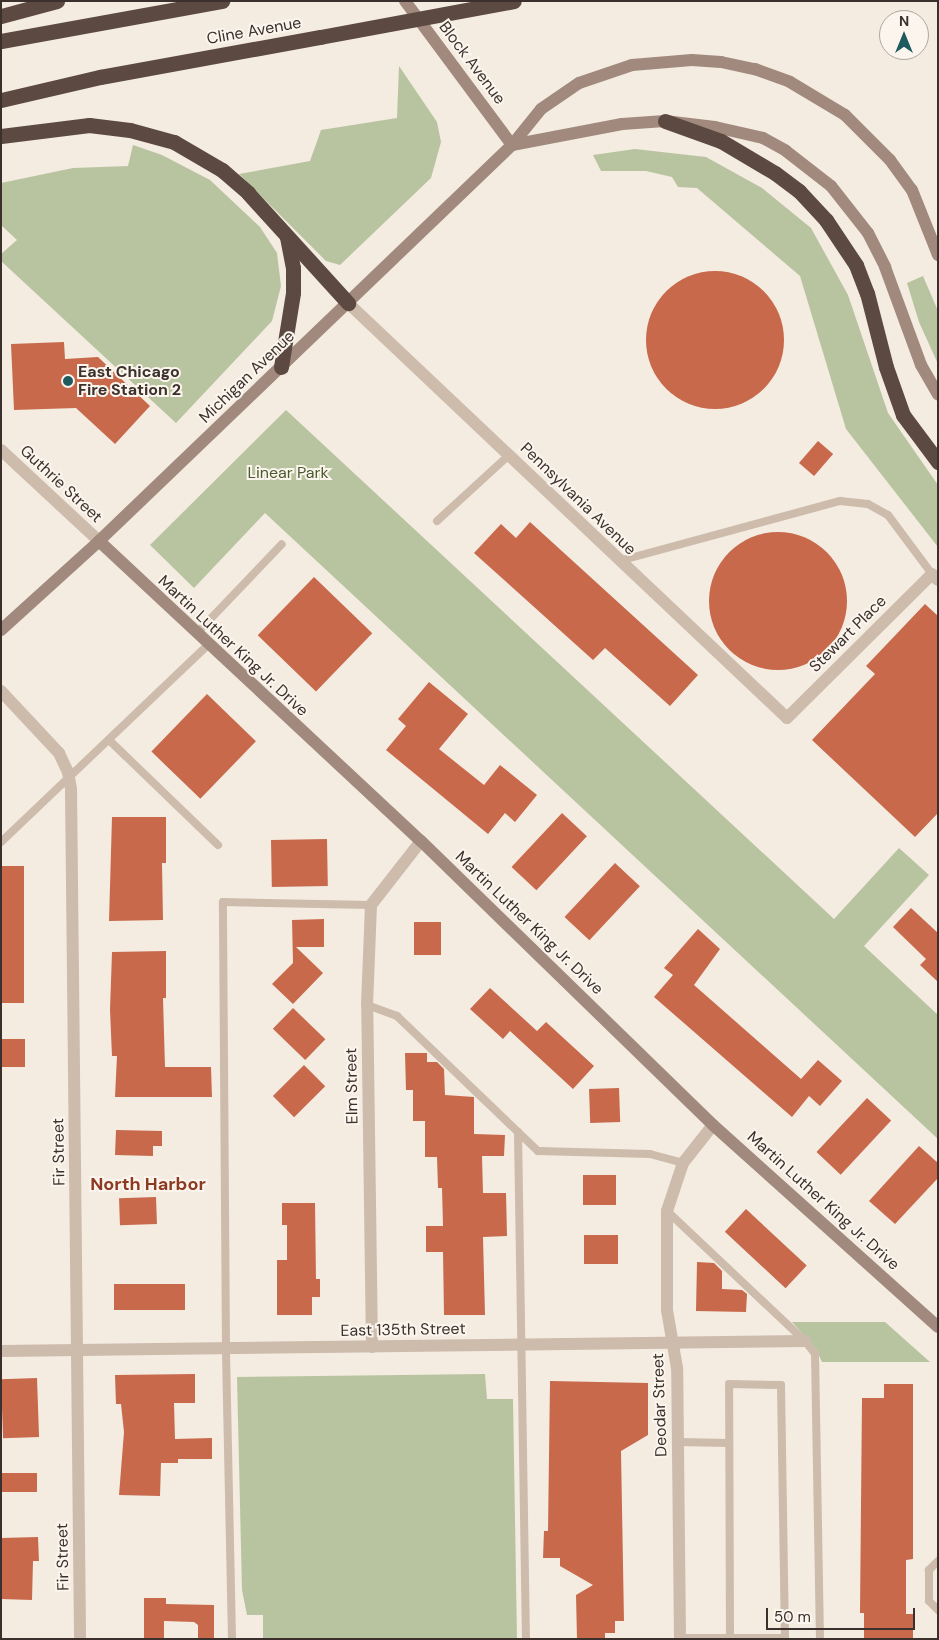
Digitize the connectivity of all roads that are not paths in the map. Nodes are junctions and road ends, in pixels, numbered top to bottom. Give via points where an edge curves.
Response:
1 (57, 1) edge
2 (222, 1) edge
3 (405, 1) edge
4 (514, 1) edge
5 (1, 16) edge
6 (1, 41) edge
7 (1, 100) edge
8 (665, 121) junction
9 (1, 136) edge
10 (512, 145) junction
11 (286, 235) junction
12 (938, 255) edge
13 (348, 303) junction
14 (281, 367) junction
15 (938, 394) edge
16 (1, 450) edge
17 (508, 456) junction
18 (938, 462) edge
19 (437, 521) dead end
20 (99, 541) junction
21 (282, 544) dead end
22 (619, 561) junction
23 (935, 577) edge
24 (1, 630) edge
25 (196, 634) junction
26 (208, 644) junction
27 (1, 691) edge
28 (787, 718) joint
29 (110, 741) junction
30 (69, 777) junction
31 (421, 841) junction
32 (1, 842) edge
33 (218, 845) dead end
34 (372, 905) junction
35 (367, 1005) junction
36 (713, 1125) junction
37 (518, 1132) junction
38 (683, 1162) junction
39 (667, 1211) junction
40 (936, 1321) edge
41 (805, 1341) junction
42 (673, 1343) junction
43 (521, 1346) junction
44 (372, 1347) junction
45 (226, 1348) junction
46 (77, 1350) junction
47 (1, 1351) edge
48 (678, 1442) junction
49 (729, 1443) junction
50 (938, 1561) edge
51 (938, 1610) edge
52 (680, 1638) edge
53 (730, 1638) edge
54 (785, 1638) edge
55 (80, 1639) edge
56 (232, 1639) edge
57 (526, 1639) edge
58 (820, 1639) edge

1 - 5 highway
2 - 6 highway
3 - 10 main road, Block Avenue
4 - 7 highway, Cline Avenue, bridge via 100,77
8 - 10 main road via 622,124
8 - 15 main road via 715,127 763,138 809,166 831,186 868,233 885,266 922,365
8 - 18 highway via 721,141 776,173 799,191 826,220 856,265 903,415
9 - 11 highway via 89,125 130,130 174,142 222,170
10 - 12 main road, Michigan Avenue via 541,110 579,83 609,71 632,65 692,60 755,69 822,99 871,138 912,190
10 - 13 main road, Michigan Avenue
11 - 13 highway
11 - 14 highway via 293,268 293,293
13 - 14 main road, Michigan Avenue
13 - 17 street, Pennsylvania Avenue
14 - 20 main road, Michigan Avenue
16 - 20 street, Guthrie Street
17 - 19 lane
17 - 22 street, Pennsylvania Avenue
20 - 24 main road, Michigan Avenue
20 - 25 main road, Martin Luther King Jr. Drive
21 - 25 lane
22 - 23 lane via 840,501 868,504 888,515
22 - 28 street, Pennsylvania Avenue
23 - 28 street, Stewart Place
25 - 26 main road, Martin Luther King Jr. Drive
26 - 29 lane
26 - 31 main road, Martin Luther King Jr. Drive
27 - 30 street, Fir Street via 48,737 59,752
29 - 30 lane
29 - 33 lane
30 - 32 lane
30 - 46 street, Fir Street
31 - 34 street
31 - 36 main road, Martin Luther King Jr. Drive
34 - 35 street, Elm Street
34 - 45 lane via 223,902
35 - 37 lane via 397,1016
35 - 44 street, Elm Street
36 - 38 street, Deodar Street
36 - 40 main road, Martin Luther King Jr. Drive
37 - 38 lane via 538,1151 650,1154
37 - 43 lane
38 - 39 street, Deodar Street
39 - 41 lane
39 - 42 street, Deodar Street via 667,1310
41 - 42 street, East 135th Street
41 - 58 lane via 817,1362
42 - 43 street, East 135th Street
42 - 48 street, Deodar Street via 678,1368
43 - 44 street, East 135th Street
43 - 57 lane
44 - 45 street, East 135th Street
45 - 46 street, East 135th Street
45 - 56 lane
46 - 47 street, East 135th Street
46 - 55 street, Fir Street
48 - 49 lane
48 - 52 street, Deodar Street
49 - 53 lane
49 - 54 lane via 729,1384 781,1385
50 - 51 lane via 929,1570 929,1601
52 - 53 lane
53 - 54 lane

